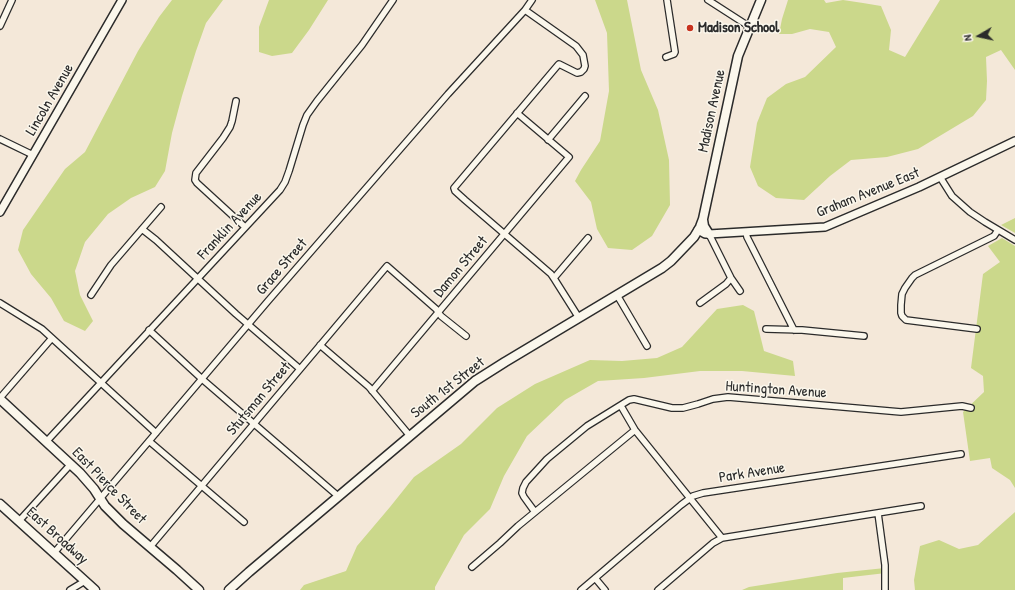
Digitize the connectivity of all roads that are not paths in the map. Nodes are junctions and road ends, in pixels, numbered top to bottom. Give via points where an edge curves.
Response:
1 (12, 0) edge
2 (122, 0) edge
3 (392, 0) edge
4 (532, 0) edge
5 (667, 0) edge
6 (708, 0) edge
7 (761, 0) edge
8 (525, 10) junction
9 (0, 26) edge
10 (750, 27) junction
11 (666, 57) dead end
12 (584, 96) dead end
13 (236, 101) dead end
14 (517, 113) junction
15 (0, 139) edge
16 (548, 140) junction
17 (1015, 141) edge
18 (33, 155) junction
19 (940, 177) junction
20 (161, 207) dead end
21 (0, 212) edge
22 (702, 220) junction
23 (245, 227) junction
24 (142, 229) junction
25 (698, 230) junction
26 (998, 230) junction
27 (746, 232) junction
28 (505, 234) junction
29 (709, 234) junction
30 (588, 238) dead end
31 (1015, 240) edge
32 (554, 278) junction
33 (731, 278) junction
34 (197, 279) junction
35 (740, 291) dead end
36 (91, 295) dead end
37 (616, 295) junction
38 (700, 302) dead end
39 (0, 303) edge
40 (438, 312) junction
41 (579, 318) junction
42 (247, 324) junction
43 (766, 329) dead end
44 (977, 329) dead end
45 (149, 330) junction
46 (794, 330) junction
47 (466, 336) dead end
48 (864, 336) dead end
49 (52, 338) junction
50 (320, 345) junction
51 (647, 346) dead end
52 (300, 370) junction
53 (202, 379) junction
54 (101, 382) junction
55 (372, 391) junction
56 (0, 399) edge
57 (621, 406) junction
58 (971, 408) dead end
59 (254, 424) junction
60 (635, 430) junction
61 (156, 433) junction
62 (410, 436) junction
63 (149, 441) junction
64 (46, 442) junction
65 (961, 454) dead end
66 (70, 465) junction
67 (202, 485) junction
68 (338, 496) junction
69 (690, 498) junction
70 (100, 499) junction
71 (0, 504) edge
72 (921, 506) dead end
73 (536, 512) junction
74 (878, 513) junction
75 (19, 521) junction
76 (244, 522) dead end
77 (722, 538) junction
78 (150, 547) junction
79 (54, 553) junction
80 (472, 567) dead end
81 (595, 578) junction
82 (85, 581) junction
83 (70, 590) edge
84 (95, 590) edge
85 (199, 590) edge
86 (230, 590) edge
87 (580, 590) edge
88 (605, 590) edge
89 (658, 590) edge
90 (885, 590) edge

1 - 9 street
2 - 18 street, Lincoln Avenue
3 - 23 street, Franklin Avenue via 362,45 307,114 285,182
4 - 8 street, Grace Street
5 - 11 street via 675,52
6 - 10 street
7 - 10 main road, Madison Avenue
8 - 14 street via 576,46 583,55 585,66 578,73 561,64 558,65
8 - 42 street, Grace Street
10 - 22 main road, Madison Avenue via 738,56
12 - 16 street
13 - 23 street via 230,127 196,173 195,180
14 - 16 street
14 - 28 street via 454,188
15 - 18 street
16 - 28 street, Damon Street via 569,158
17 - 19 street, Graham Avenue East
18 - 21 street, Lincoln Avenue
19 - 26 street via 957,201
19 - 27 street, Graham Avenue East via 825,228
20 - 24 street
22 - 25 main road, Madison Avenue
22 - 29 main road
23 - 34 street, Franklin Avenue
24 - 34 street
24 - 36 street via 112,264
25 - 29 street, Graham Avenue East
25 - 37 main road, South 1st Street via 671,261
26 - 31 street
26 - 44 street via 992,238 915,276 902,294 901,313 906,320
27 - 29 street, Graham Avenue East
27 - 46 street
28 - 32 street
28 - 40 street, Damon Street
29 - 33 street
30 - 32 street
32 - 41 street
33 - 35 street
33 - 38 street
34 - 42 street
34 - 45 street, Franklin Avenue
37 - 41 main road, South 1st Street
37 - 51 street
39 - 49 street via 38,326
40 - 47 street
40 - 50 street, Stutsman Street via 387,266
40 - 55 street, Damon Street
41 - 62 main road, South 1st Street via 475,381
42 - 52 street
42 - 53 street, Grace Street
43 - 46 street
45 - 53 street
45 - 54 street, Franklin Avenue
46 - 48 street
49 - 54 street
49 - 56 street
50 - 52 street, Stutsman Street
50 - 55 street
52 - 59 street, Stutsman Street
53 - 59 street
53 - 61 street, Grace Street
54 - 61 street
54 - 64 street, Franklin Avenue
55 - 62 street
56 - 64 main road, East Pierce Street
57 - 58 street, Huntington Avenue via 634,399 665,407 683,408 728,397 901,412 962,406
57 - 60 street
57 - 73 street, Huntington Avenue via 587,426 567,442 526,482 522,493
59 - 67 street, Stutsman Street
59 - 68 street
60 - 69 street
60 - 73 street
61 - 63 street, Grace Street
62 - 68 main road, South 1st Street
63 - 67 street
63 - 70 street, Grace Street
64 - 66 main road, East Pierce Street
65 - 69 street, Park Avenue via 703,493
66 - 70 main road, East Pierce Street via 80,473
66 - 75 street
67 - 76 street
67 - 78 street, Stutsman Street
68 - 86 main road, South 1st Street
69 - 77 street
69 - 81 street, Park Avenue
70 - 78 main road, East Pierce Street via 123,524
70 - 79 street, Grace Street
71 - 75 main road, East Broadway
72 - 74 street
73 - 80 street
74 - 77 street
74 - 90 street via 885,565
75 - 79 main road, East Broadway
77 - 89 street
78 - 85 main road, East Pierce Street
79 - 82 main road, East Broadway
81 - 87 street, Park Avenue
81 - 88 street
82 - 83 street
82 - 84 main road, East Broadway

